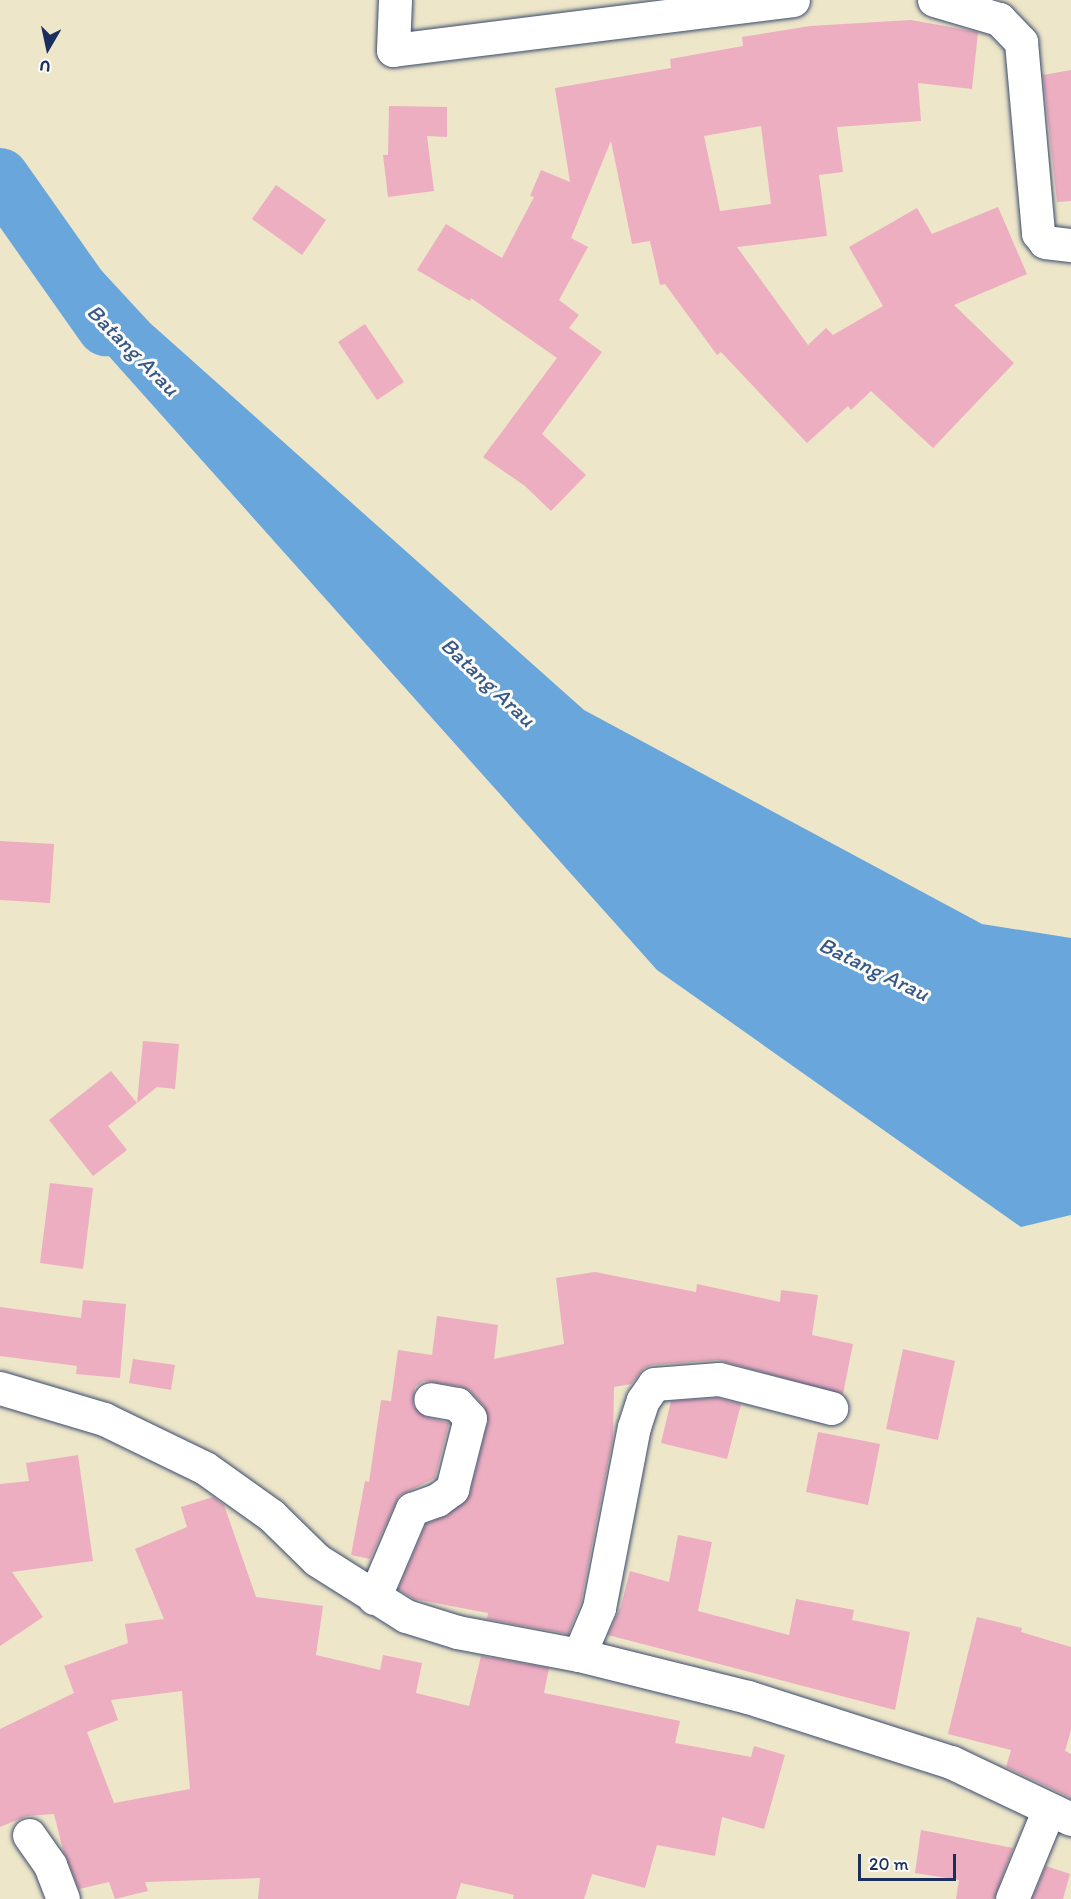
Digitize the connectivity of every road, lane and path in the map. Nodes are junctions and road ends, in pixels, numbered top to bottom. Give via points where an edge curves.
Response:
1 (396, 0) edge
2 (793, 0) edge
3 (934, 0) edge
4 (1071, 245) edge
5 (0, 1388) edge
6 (430, 1399) dead end
7 (831, 1408) dead end
8 (374, 1598) junction
9 (579, 1655) junction
10 (1060, 1814) edge
11 (28, 1835) dead end
12 (63, 1899) edge
13 (1012, 1899) edge

1 - 2 street via 393,51
3 - 4 street via 999,19 1021,42 1038,232 1045,242
5 - 8 street via 104,1419 206,1468 271,1515 317,1560
6 - 8 street via 457,1404 470,1418 452,1489 437,1500 412,1509
7 - 9 street via 719,1379 654,1384 642,1400 634,1427 598,1608
8 - 9 street via 406,1616 457,1632
9 - 10 street via 748,1697 951,1762
10 - 13 street
11 - 12 street via 51,1865

